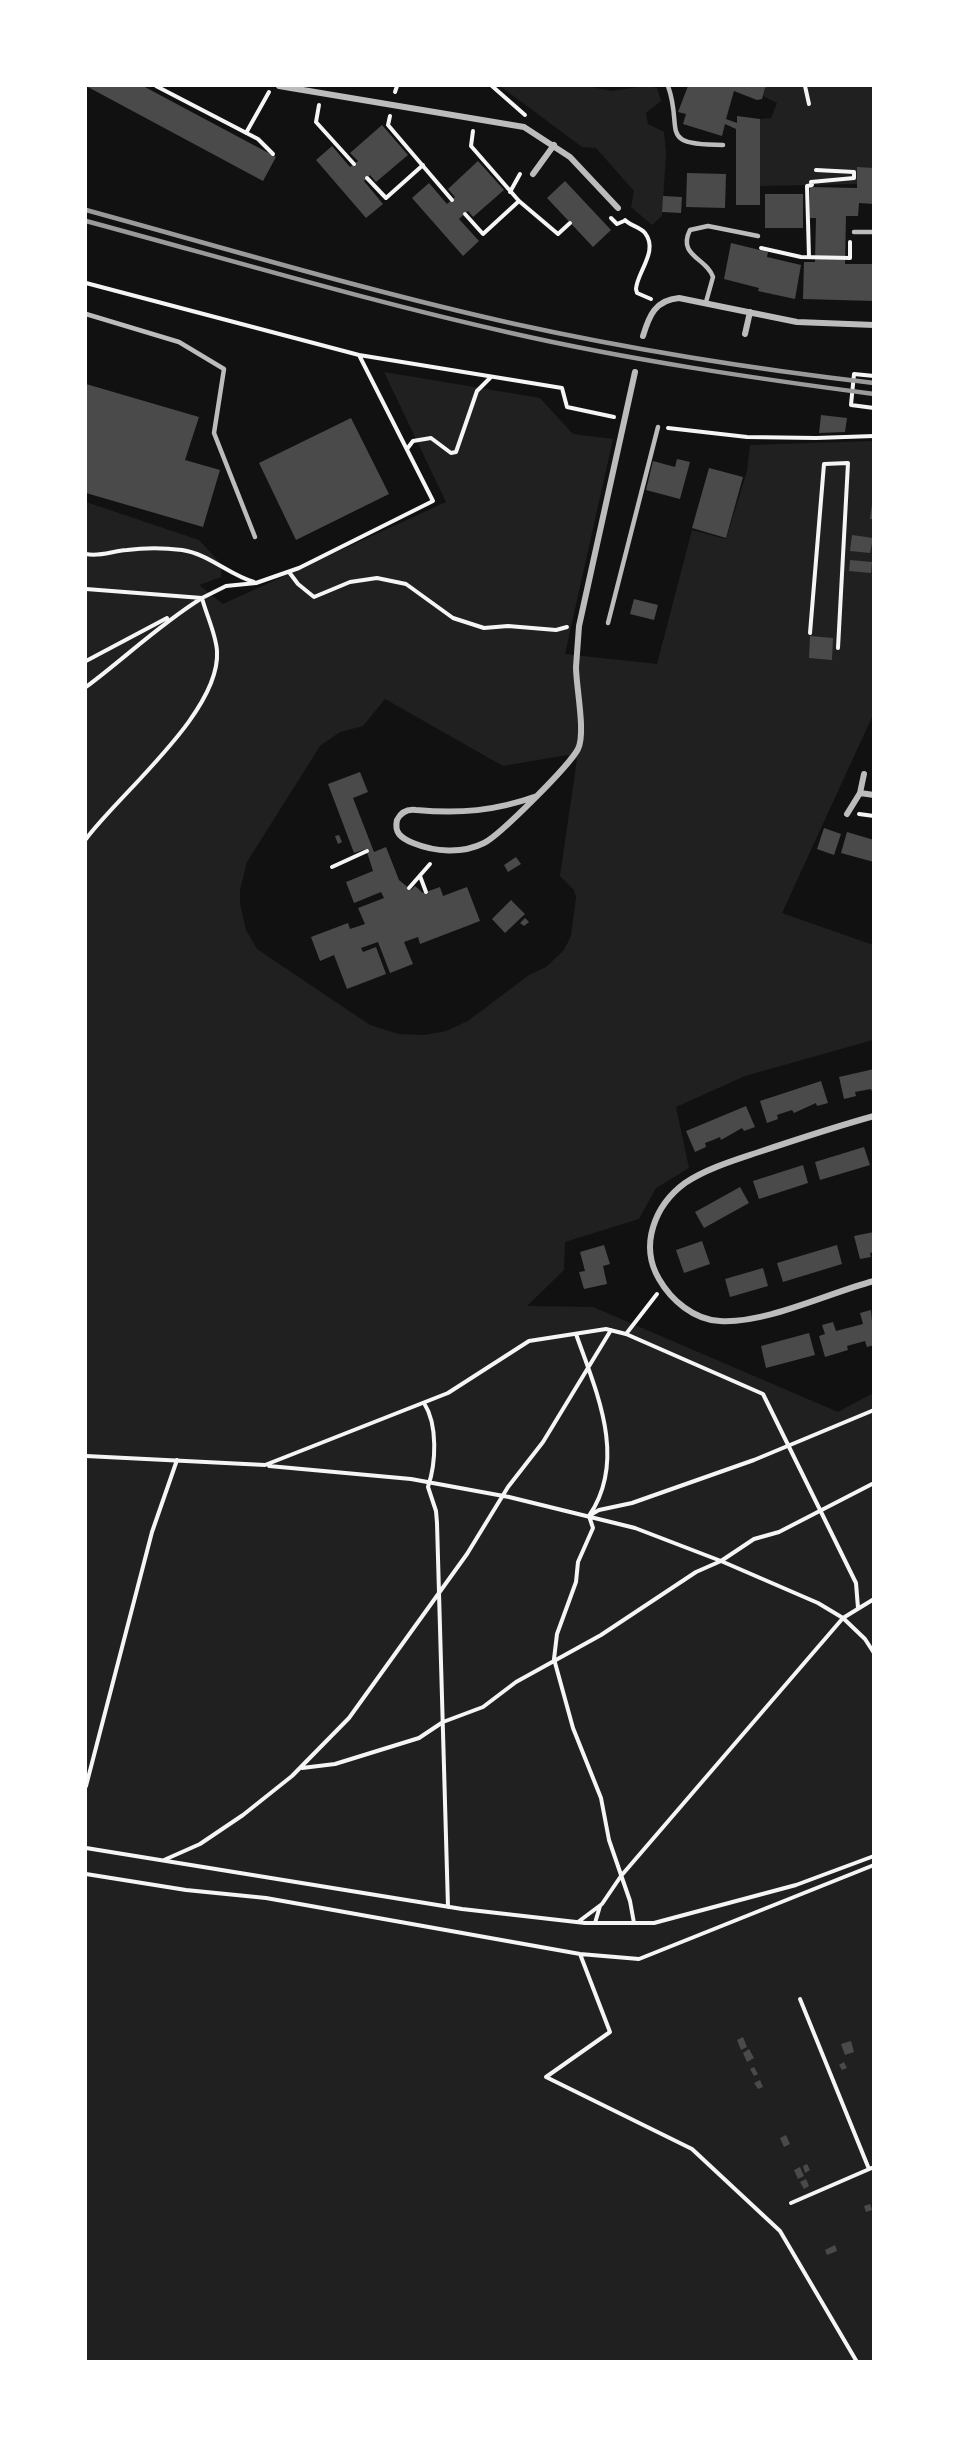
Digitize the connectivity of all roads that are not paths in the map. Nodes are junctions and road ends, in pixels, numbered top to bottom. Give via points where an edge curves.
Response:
1 (279, 86) edge
2 (668, 86) edge
3 (554, 145) junction
4 (723, 145) dead end
5 (532, 175) road end
6 (618, 208) road end
7 (854, 232) road end
8 (873, 232) edge
9 (758, 236) road end
10 (706, 302) junction
11 (750, 312) junction
12 (86, 314) edge
13 (873, 325) edge
14 (745, 334) dead end
15 (643, 336) dead end
16 (635, 372) dead end
17 (658, 427) road end
18 (255, 537) dead end
19 (608, 624) dead end
20 (864, 774) dead end
21 (860, 793) junction
22 (873, 795) edge
23 (537, 796) junction
24 (847, 814) dead end
25 (873, 1116) edge
26 (873, 1281) edge

1 - 3 street via 524,127
2 - 4 lane via 673,125 679,137 692,145
3 - 5 street
3 - 6 street via 584,170
7 - 8 lane
9 - 10 lane via 708,226 690,231 688,249 713,277
10 - 11 street
10 - 15 street via 679,298 660,303 649,316
11 - 13 street via 797,322
11 - 14 street
12 - 18 lane via 178,342 224,369 214,433
16 - 23 street via 579,626 576,668 580,744
17 - 19 lane
20 - 21 street
21 - 22 street
21 - 24 street
23 - 23 street via 490,839 472,847 431,849 396,831 397,819 408,810 481,811
25 - 26 street via 818,1132 686,1182 673,1193 654,1221 649,1244 652,1264 663,1286 684,1307 711,1320 760,1316

